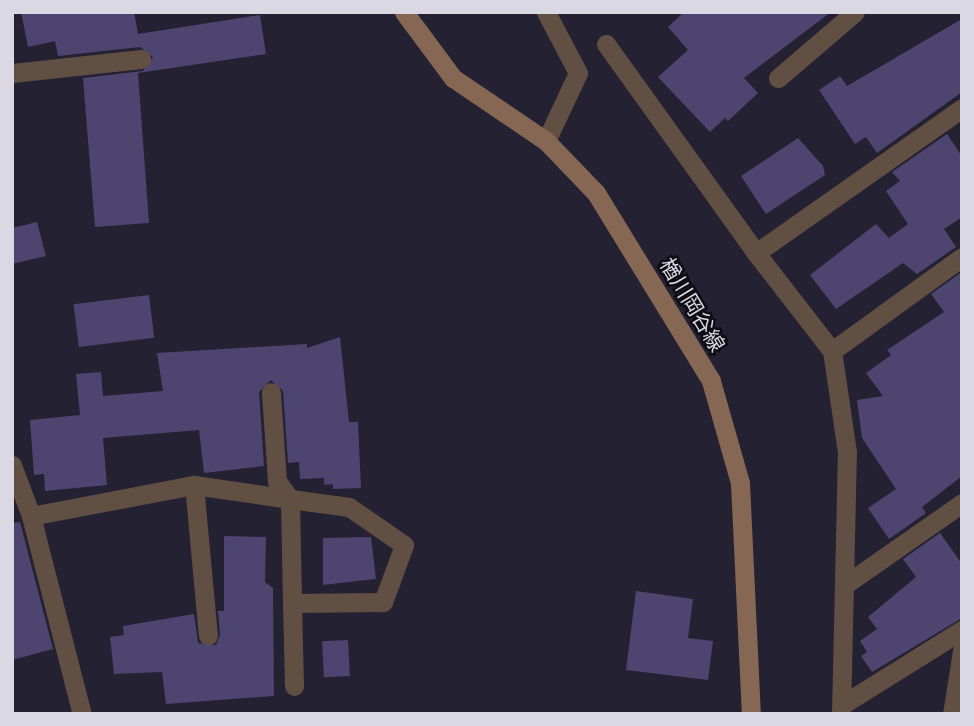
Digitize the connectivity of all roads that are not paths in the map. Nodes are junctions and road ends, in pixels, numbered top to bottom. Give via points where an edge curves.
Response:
1 (404, 12) edge
2 (546, 12) edge
3 (855, 12) edge
4 (606, 44) dead end
5 (141, 59) dead end
6 (12, 73) edge
7 (778, 78) dead end
8 (962, 108) edge
9 (546, 141) junction
10 (756, 253) junction
11 (962, 257) edge
12 (832, 351) junction
13 (271, 392) dead end
14 (12, 465) edge
15 (194, 485) junction
16 (290, 499) junction
17 (962, 503) edge
18 (31, 516) junction
19 (846, 584) junction
20 (292, 603) junction
21 (962, 630) edge
22 (208, 635) dead end
23 (962, 651) edge
24 (295, 686) dead end
25 (843, 708) edge
26 (82, 714) edge
27 (751, 714) edge
28 (952, 714) edge

1 - 9 main road, 楢川岡谷線 via 453,78
2 - 9 street via 578,73
3 - 7 street
4 - 10 street
5 - 6 street
8 - 10 street
9 - 27 main road, 楢川岡谷線 via 596,193 711,381 740,483
10 - 12 street
11 - 12 street
12 - 19 street via 847,452
13 - 16 street via 278,481
14 - 18 street
15 - 16 street
15 - 18 street
15 - 22 street
16 - 20 street
16 - 20 street via 349,507 404,544 383,602
17 - 19 street
18 - 26 street
19 - 25 street
20 - 24 street
21 - 25 street
23 - 28 street

